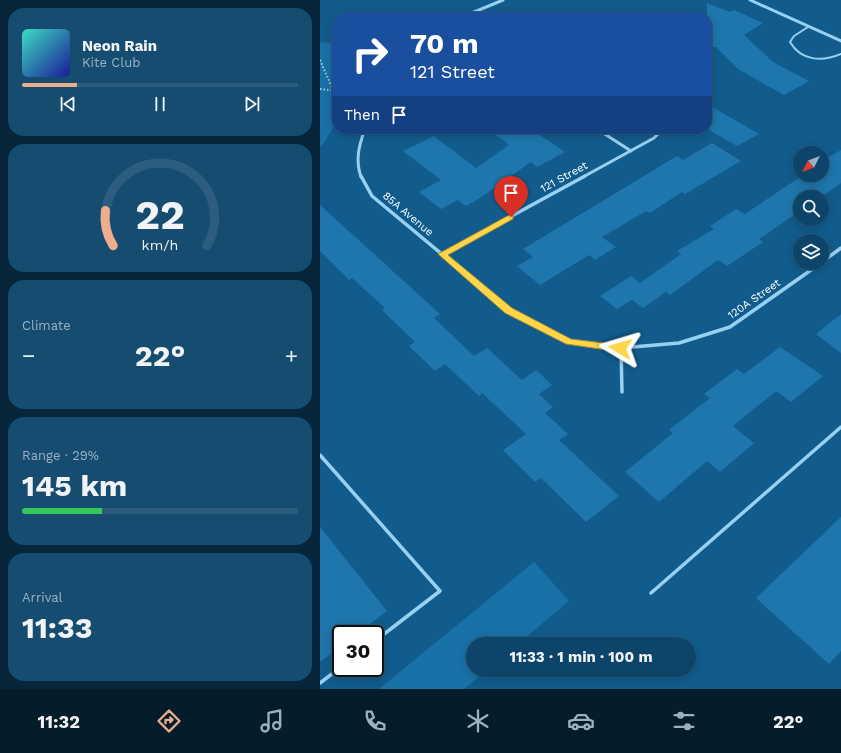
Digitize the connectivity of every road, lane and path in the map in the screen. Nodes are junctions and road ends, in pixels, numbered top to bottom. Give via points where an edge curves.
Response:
1 (503, 0) edge
2 (750, 0) edge
3 (474, 12) edge
4 (808, 27) junction
5 (841, 42) edge
6 (841, 54) edge
7 (320, 60) edge
8 (332, 88) edge
9 (320, 89) edge
10 (332, 90) edge
11 (363, 134) edge
12 (605, 134) edge
13 (658, 134) edge
14 (632, 151) junction
15 (841, 248) edge
16 (442, 254) junction
17 (829, 256) edge
18 (810, 270) edge
19 (620, 348) junction
20 (622, 392) dead end
21 (841, 427) edge
22 (320, 455) edge
23 (651, 594) dead end
24 (384, 634) edge
25 (332, 674) edge
26 (320, 683) edge

1 - 3 street
2 - 4 street
4 - 5 street
4 - 6 lane via 794,36 790,42 793,49 813,59 830,58
7 - 8 path
9 - 10 path
11 - 16 street, 85A Avenue via 358,145 357,166 363,183 372,196
12 - 14 street
13 - 14 street, 121 Street
14 - 16 street, 121 Street
15 - 17 street, 120A Street
16 - 19 street, 85A Avenue via 508,310 570,342
18 - 19 street, 120A Street via 730,327 679,343
19 - 20 street
21 - 23 lane
22 - 24 lane via 440,591
25 - 26 lane

